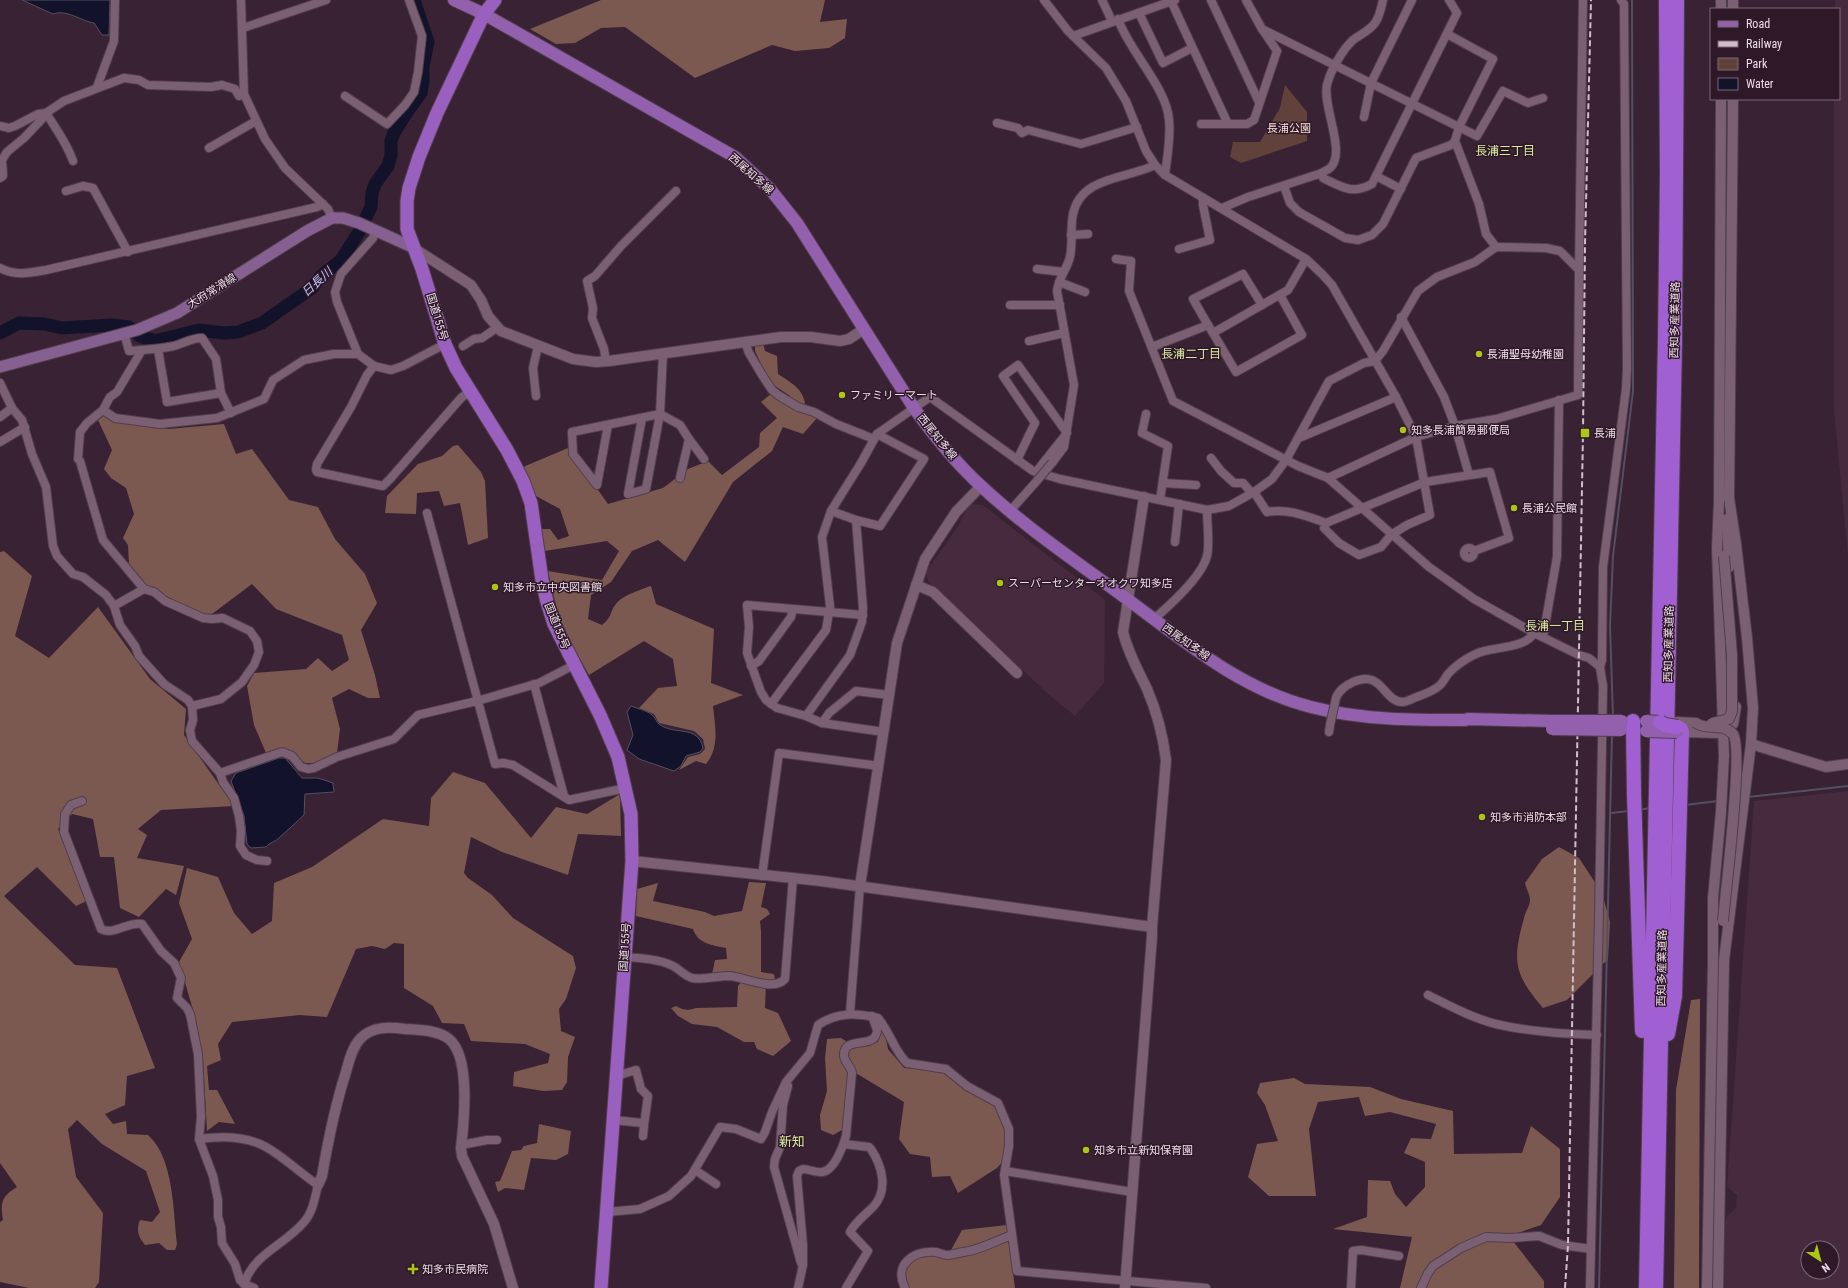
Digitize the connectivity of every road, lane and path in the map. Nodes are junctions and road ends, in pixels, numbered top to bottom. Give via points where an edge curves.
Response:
1 (115, 0) edge
2 (241, 0) edge
3 (326, 0) edge
4 (409, 0) edge
5 (454, 0) edge
6 (495, 0) edge
7 (1044, 0) edge
8 (1102, 0) edge
9 (1211, 0) edge
10 (1246, 0) edge
11 (1383, 0) edge
12 (1412, 0) edge
13 (1449, 0) edge
14 (1583, 0) edge
15 (1621, 0) edge
16 (1666, 0) edge
17 (1677, 0) edge
18 (1173, 1) edge
19 (1139, 13) junction
20 (484, 14) junction
21 (1115, 20) junction
22 (243, 28) junction
23 (1262, 29) junction
24 (1447, 34) junction
25 (1073, 36) junction
26 (1192, 48) junction
27 (1335, 65) junction
28 (1371, 82) junction
29 (97, 87) junction
30 (244, 94) junction
31 (345, 96) dead end
32 (1543, 98) dead end
33 (1720, 100) edge
34 (1732, 100) edge
35 (1259, 102) junction
36 (1413, 103) junction
37 (45, 113) junction
38 (1364, 117) dead end
39 (256, 121) junction
40 (998, 124) dead end
41 (1201, 124) dead end
42 (1228, 124) junction
43 (0, 126) edge
44 (1137, 127) junction
45 (1459, 127) junction
46 (1455, 141) junction
47 (209, 148) dead end
48 (74, 161) dead end
49 (1155, 164) junction
50 (1322, 173) junction
51 (1165, 175) junction
52 (1376, 176) junction
53 (0, 178) edge
54 (1284, 186) junction
55 (1401, 189) junction
56 (66, 191) dead end
57 (676, 191) dead end
58 (1203, 198) junction
59 (323, 204) junction
60 (1222, 208) junction
61 (332, 218) junction
62 (367, 227) junction
63 (1071, 234) junction
64 (1088, 234) dead end
65 (412, 247) junction
66 (1496, 247) junction
67 (1179, 250) dead end
68 (128, 252) junction
69 (1116, 259) dead end
70 (1306, 260) junction
71 (0, 268) edge
72 (1037, 269) dead end
73 (1578, 270) junction
74 (1063, 272) junction
75 (1059, 282) junction
76 (1085, 292) dead end
77 (1280, 295) junction
78 (1010, 305) dead end
79 (1262, 305) junction
80 (1060, 306) junction
81 (1401, 317) junction
82 (1208, 325) junction
83 (498, 328) junction
84 (864, 329) junction
85 (130, 331) junction
86 (1064, 332) junction
87 (1213, 333) junction
88 (1029, 341) dead end
89 (745, 342) junction
90 (445, 344) junction
91 (463, 346) dead end
92 (538, 346) junction
93 (1152, 347) junction
94 (158, 349) junction
95 (142, 350) junction
96 (358, 354) junction
97 (663, 354) junction
98 (606, 361) junction
99 (1375, 361) junction
100 (374, 366) junction
101 (0, 367) edge
102 (0, 383) edge
103 (470, 391) junction
104 (221, 393) junction
105 (536, 396) dead end
106 (1396, 397) junction
107 (1559, 400) junction
108 (12, 408) junction
109 (914, 408) junction
110 (103, 410) junction
111 (231, 413) junction
112 (660, 414) junction
113 (1146, 414) dead end
114 (0, 417) edge
115 (642, 418) junction
116 (608, 424) junction
117 (1455, 426) junction
118 (25, 427) junction
119 (1067, 433) junction
120 (875, 436) junction
121 (1416, 437) junction
122 (1299, 438) junction
123 (690, 440) junction
124 (0, 442) edge
125 (1211, 458) dead end
126 (704, 459) dead end
127 (1017, 460) junction
128 (1286, 460) junction
129 (1036, 472) junction
130 (1469, 475) junction
131 (680, 478) dead end
132 (1328, 478) junction
133 (1425, 482) junction
134 (1163, 484) junction
135 (1196, 485) dead end
136 (981, 486) junction
137 (1254, 492) junction
138 (1144, 497) junction
139 (1729, 498) junction
140 (1160, 500) junction
141 (1719, 502) junction
142 (1178, 504) junction
143 (1362, 509) junction
144 (1207, 510) junction
145 (831, 511) junction
146 (1010, 511) junction
147 (427, 513) dead end
148 (856, 520) junction
149 (1326, 523) junction
150 (1391, 535) junction
151 (1175, 542) dead end
152 (1474, 551) dead end
153 (1726, 556) junction
154 (916, 585) junction
155 (144, 589) junction
156 (1127, 599) junction
157 (114, 606) junction
158 (793, 609) junction
159 (829, 613) junction
160 (863, 615) junction
161 (1154, 619) junction
162 (1534, 633) junction
163 (1543, 637) junction
164 (574, 665) junction
165 (751, 666) junction
166 (1600, 667) junction
167 (1017, 673) dead end
168 (534, 684) junction
169 (889, 695) junction
170 (477, 700) junction
171 (771, 704) junction
172 (192, 706) junction
173 (806, 716) junction
174 (822, 723) junction
175 (1637, 725) junction
176 (1684, 727) junction
177 (1330, 728) dead end
178 (1723, 731) junction
179 (884, 732) junction
180 (1751, 749) junction
181 (1724, 756) junction
182 (1848, 764) edge
183 (879, 766) junction
184 (220, 773) junction
185 (626, 788) junction
186 (1661, 792) junction
187 (564, 796) junction
188 (82, 801) dead end
189 (1660, 829) junction
190 (267, 861) dead end
191 (632, 861) junction
192 (762, 876) junction
193 (793, 878) junction
194 (860, 886) junction
195 (1152, 927) junction
196 (625, 957) junction
197 (1724, 960) junction
198 (1714, 963) junction
199 (1428, 996) dead end
200 (850, 1013) junction
201 (872, 1016) junction
202 (1597, 1035) junction
203 (617, 1074) junction
204 (789, 1079) junction
205 (1649, 1108) junction
206 (614, 1120) junction
207 (644, 1125) junction
208 (643, 1136) dead end
209 (199, 1139) junction
210 (497, 1140) dead end
211 (844, 1144) junction
212 (461, 1145) junction
213 (1658, 1155) junction
214 (695, 1170) junction
215 (1005, 1171) junction
216 (716, 1184) dead end
217 (318, 1185) junction
218 (1132, 1192) junction
219 (607, 1212) junction
220 (1012, 1235) junction
221 (1591, 1250) junction
222 (1399, 1256) dead end
223 (803, 1265) junction
224 (244, 1284) junction
225 (1125, 1285) edge
226 (254, 1288) edge
227 (513, 1288) edge
228 (601, 1288) edge
229 (798, 1288) edge
230 (846, 1288) edge
231 (905, 1288) edge
232 (1206, 1288) edge
233 (1351, 1288) edge
234 (1421, 1288) edge
235 (1590, 1288) edge
236 (1646, 1288) edge
237 (1656, 1288) edge
238 (1707, 1288) edge
239 (1718, 1288) edge

1 - 29 street via 114,41
2 - 22 street
3 - 22 street
4 - 31 street via 422,36 414,92 387,124
5 - 20 main road, 西尾知多線
6 - 20 highway, 国道155号
7 - 25 street
8 - 21 street
9 - 35 street
10 - 23 street
11 - 27 street via 1375,23 1353,41
12 - 28 street
13 - 24 street via 1457,13
14 - 73 street
15 - 166 street via 1624,4 1626,389 1603,567
16 - 186 highway, 西知多産業道路 via 1667,175
17 - 186 highway, 西知多産業道路 via 1675,326
18 - 19 street
18 - 26 street
19 - 21 street
19 - 26 street via 1162,63
20 - 65 highway, 国道155号 via 437,113 413,174 406,216
20 - 84 main road, 西尾知多線 via 735,157 771,191 797,223
21 - 25 street
21 - 51 street via 1162,96 1168,111
22 - 30 street
23 - 27 street
23 - 35 street via 1277,51
24 - 36 street
24 - 45 street via 1493,59
25 - 44 street via 1106,68 1126,101
26 - 42 street
27 - 28 street
27 - 50 street via 1329,76 1326,93 1336,149 1335,160 1330,168
28 - 36 street
28 - 38 street
29 - 30 street via 126,78 139,80 148,85 222,85 235,89 239,96
29 - 37 street via 64,101
30 - 39 street
32 - 45 street via 1528,103 1504,91 1477,136
33 - 141 street
34 - 139 street
35 - 42 street via 1254,120 1247,124
36 - 45 street
36 - 52 street
37 - 43 street via 8,128
37 - 48 street via 67,144
37 - 53 street via 24,138 7,152 2,160 3,176
39 - 47 street
39 - 59 street via 285,168
40 - 44 street via 1018,128 1022,133 1028,130 1081,144
41 - 42 street
44 - 49 street via 1146,151
45 - 46 street
46 - 55 street via 1451,145 1416,158
46 - 66 street via 1479,204 1486,234
49 - 51 street
49 - 63 street via 1106,180 1088,189 1074,208
50 - 52 street via 1323,178 1350,190 1362,190 1372,184
50 - 54 street
51 - 58 street
52 - 55 street
54 - 55 street via 1290,203 1299,212 1345,238 1358,240 1372,235 1383,224
54 - 60 street
56 - 68 street via 83,186 93,188
57 - 98 street via 595,276 587,281 593,308 592,318
58 - 60 street
58 - 67 street via 1210,240
59 - 61 street
59 - 68 street
60 - 70 street
61 - 62 main road via 343,218
61 - 85 main road, 大府常滑線 via 307,230 177,313
62 - 65 main road
62 - 96 street via 373,238 341,274 335,292
63 - 64 street
63 - 74 street via 1070,257
65 - 83 street via 471,285 488,316
65 - 90 highway, 国道155号 via 422,269
66 - 73 street via 1546,248 1560,251
66 - 81 street via 1475,262 1437,277 1418,290
68 - 71 street via 24,274
69 - 93 street via 1131,261 1129,291
70 - 77 street via 1288,290
70 - 99 street via 1332,285
72 - 74 street
73 - 107 street via 1578,395
74 - 75 street
75 - 76 street
75 - 80 street via 1057,291
77 - 79 street
77 - 87 street via 1302,335 1236,372
78 - 80 street
79 - 82 street via 1243,274 1193,299
79 - 87 street
80 - 86 street
81 - 99 street
81 - 117 street via 1444,397
82 - 87 street
82 - 93 street
83 - 91 street
83 - 92 street
84 - 89 street via 849,339 840,341 797,337
84 - 109 main road, 西尾知多線
85 - 95 street via 129,351
85 - 101 main road, 大府常滑線
86 - 88 street
86 - 119 street via 1074,385
89 - 97 street
89 - 120 street via 762,376 778,395 836,424
90 - 100 street via 397,369 385,370
90 - 103 highway, 国道155号
92 - 98 street via 573,359
92 - 105 street via 533,368
93 - 128 street via 1173,401
94 - 95 street
94 - 104 street via 202,338 216,360
94 - 104 street via 167,402
95 - 110 street
96 - 100 street
96 - 111 street via 334,354 304,360 273,380 264,399
97 - 98 street
97 - 112 street
99 - 106 street
99 - 122 street via 1364,363 1329,381
100 - 103 street via 317,464 317,472 383,486
102 - 108 street
103 - 164 highway, 国道155号 via 523,481 531,503 546,602
104 - 111 street
106 - 121 street
106 - 122 street
107 - 117 street via 1496,419
107 - 163 street via 1557,557
108 - 114 street
108 - 118 street
109 - 120 street
109 - 127 street via 930,397
109 - 136 main road, 西尾知多線 via 934,436
110 - 111 street via 115,418 160,424 217,418
110 - 155 street via 80,432 78,459 103,540
112 - 115 street
112 - 115 street via 646,489 628,494
112 - 123 street via 680,425
113 - 134 street via 1142,434 1168,446
115 - 116 street
116 - 116 street via 572,432 573,454 597,485
117 - 121 street
117 - 130 street
118 - 124 street
118 - 157 street via 48,497 53,546 57,556 73,574 83,577 98,588
119 - 127 street via 1018,365 1003,376 1035,423
119 - 129 street
119 - 146 street, bridge via 1064,447
120 - 145 street
120 - 148 street via 924,459 880,526
121 - 132 street
121 - 133 street
122 - 128 street
123 - 126 street
123 - 131 street
125 - 137 street via 1234,483 1243,483
127 - 129 street
128 - 132 street
128 - 137 street via 1272,479
129 - 138 street
130 - 133 street
130 - 152 street via 1490,472 1509,538
132 - 143 street
133 - 143 street
133 - 150 street via 1430,515
134 - 135 street
134 - 140 street
136 - 146 main road, 西尾知多線
136 - 154 street via 956,512 925,560
137 - 144 street via 1229,506
137 - 149 street via 1267,512 1290,512
138 - 140 street
138 - 156 street
139 - 153 street
139 - 180 street via 1747,638 1753,708
140 - 142 street
141 - 153 street
141 - 181 street via 1717,548
142 - 144 street
142 - 151 street
143 - 149 street
143 - 150 street
144 - 161 street via 1207,556 1203,565 1178,599
145 - 148 street
145 - 159 street via 822,537
146 - 156 main road, 西尾知多線
147 - 170 street
148 - 160 street
149 - 150 street via 1324,528 1340,543 1359,555 1382,547
150 - 162 street via 1429,567 1474,599
153 - 176 street, bridge via 1732,656 1732,711 1729,719 1725,721
153 - 178 street, bridge via 1735,657 1736,712 1733,724
154 - 167 street via 933,592
154 - 169 street via 897,643
155 - 157 street
155 - 172 street via 203,618 224,618 250,631 257,640 259,652 254,665 242,682 221,699
156 - 161 main road, 西尾知多線
156 - 195 street via 1123,632 1127,648 1151,701 1162,733 1166,760
157 - 172 street via 120,625 139,656 164,684 184,696
158 - 159 street
158 - 165 street via 792,617 759,661
158 - 165 street via 747,605 747,653
159 - 160 street
159 - 171 street via 826,630
160 - 173 street via 850,655
161 - 175 main road, 西尾知多線, bridge via 1200,654 1258,688 1310,707 1390,719 1468,719 1552,725
162 - 163 street
162 - 177 street, bridge via 1522,643 1482,651 1466,659 1449,673 1440,686 1404,702 1398,701 1381,685 1367,679 1345,686 1336,698
163 - 166 street via 1588,658
164 - 168 street
164 - 185 highway, 国道155号 via 611,740
165 - 171 street via 761,692
166 - 202 street via 1603,704
168 - 170 street
168 - 187 street
169 - 174 street via 856,691 828,713
169 - 179 street
170 - 184 street via 418,715 394,739 314,768 301,767 292,756 282,752
170 - 187 street via 495,764 513,765
171 - 173 street
172 - 184 street via 192,741
173 - 174 street
174 - 179 street
175 - 176 highway, bridge
175 - 205 highway via 1635,829 1644,1100
176 - 178 street, bridge via 1720,727
176 - 213 highway via 1675,996 1666,1041 1664,1147
178 - 197 street, bridge via 1733,735 1736,740 1737,772 1723,921
178 - 198 street via 1731,741 1732,759
179 - 183 street
180 - 181 street
180 - 182 street via 1826,767
180 - 197 street
181 - 198 street via 1713,898
183 - 192 street via 779,753
183 - 194 street
184 - 190 street via 234,798 239,816 240,846 246,855
185 - 187 street via 569,800
185 - 191 highway, 国道155号 via 631,814
186 - 189 highway, 西知多産業道路
188 - 209 street via 70,805 65,814 64,832 101,929 110,931 142,924 161,951 174,963 181,978 177,998 190,1014 198,1054 201,1117
189 - 205 highway, 西知多産業道路
189 - 213 highway, 西知多産業道路
191 - 192 street
191 - 196 highway, 国道155号
192 - 193 street
193 - 194 street
193 - 196 street via 785,979 782,982 757,983 730,976 692,978 672,966
194 - 195 street
194 - 200 street
195 - 218 street
196 - 203 highway, 国道155号
197 - 239 street
198 - 238 street
199 - 202 street via 1496,1024 1556,1034
200 - 201 street
200 - 204 street via 818,1025 810,1053
201 - 211 street via 877,1030 875,1038 869,1042 852,1043 845,1051 844,1059 852,1068 852,1073
201 - 215 street via 883,1023 897,1051 907,1063 946,1069 972,1089 998,1104 1009,1129
202 - 221 street
203 - 206 highway, 国道155号
203 - 207 street via 636,1070 641,1089 648,1096
204 - 214 street via 761,1139 736,1128 720,1126
204 - 223 street via 783,1105 780,1147 774,1167 799,1261
205 - 236 highway, 西知多産業道路
206 - 207 street
206 - 219 highway, 国道155号
207 - 208 street
209 - 217 street via 222,1137 259,1144
209 - 224 street via 213,1176 218,1200 218,1218 222,1227 222,1243
210 - 212 street
211 - 223 street via 827,1171 803,1169 797,1176
211 - 230 street via 872,1149 883,1175 879,1198 850,1232 868,1251
212 - 217 street via 464,1093 461,1060 453,1043 443,1035 430,1032 393,1027 380,1028 360,1038 352,1052 336,1104
212 - 227 street via 462,1156 494,1224
213 - 237 highway, 西知多産業道路
214 - 216 street
214 - 219 street via 669,1196 660,1201 640,1209
215 - 218 street
215 - 220 street
217 - 224 street via 310,1214 304,1222 260,1258
218 - 225 street
219 - 228 highway, 国道155号
220 - 225 street via 1015,1268 1019,1272 1068,1275
220 - 231 street via 971,1251 947,1255 935,1252 913,1255 901,1270
221 - 234 street via 1562,1245 1539,1236 1486,1237 1433,1266
221 - 235 street
222 - 233 street via 1361,1250 1353,1252
223 - 229 street
224 - 226 street
225 - 232 street

